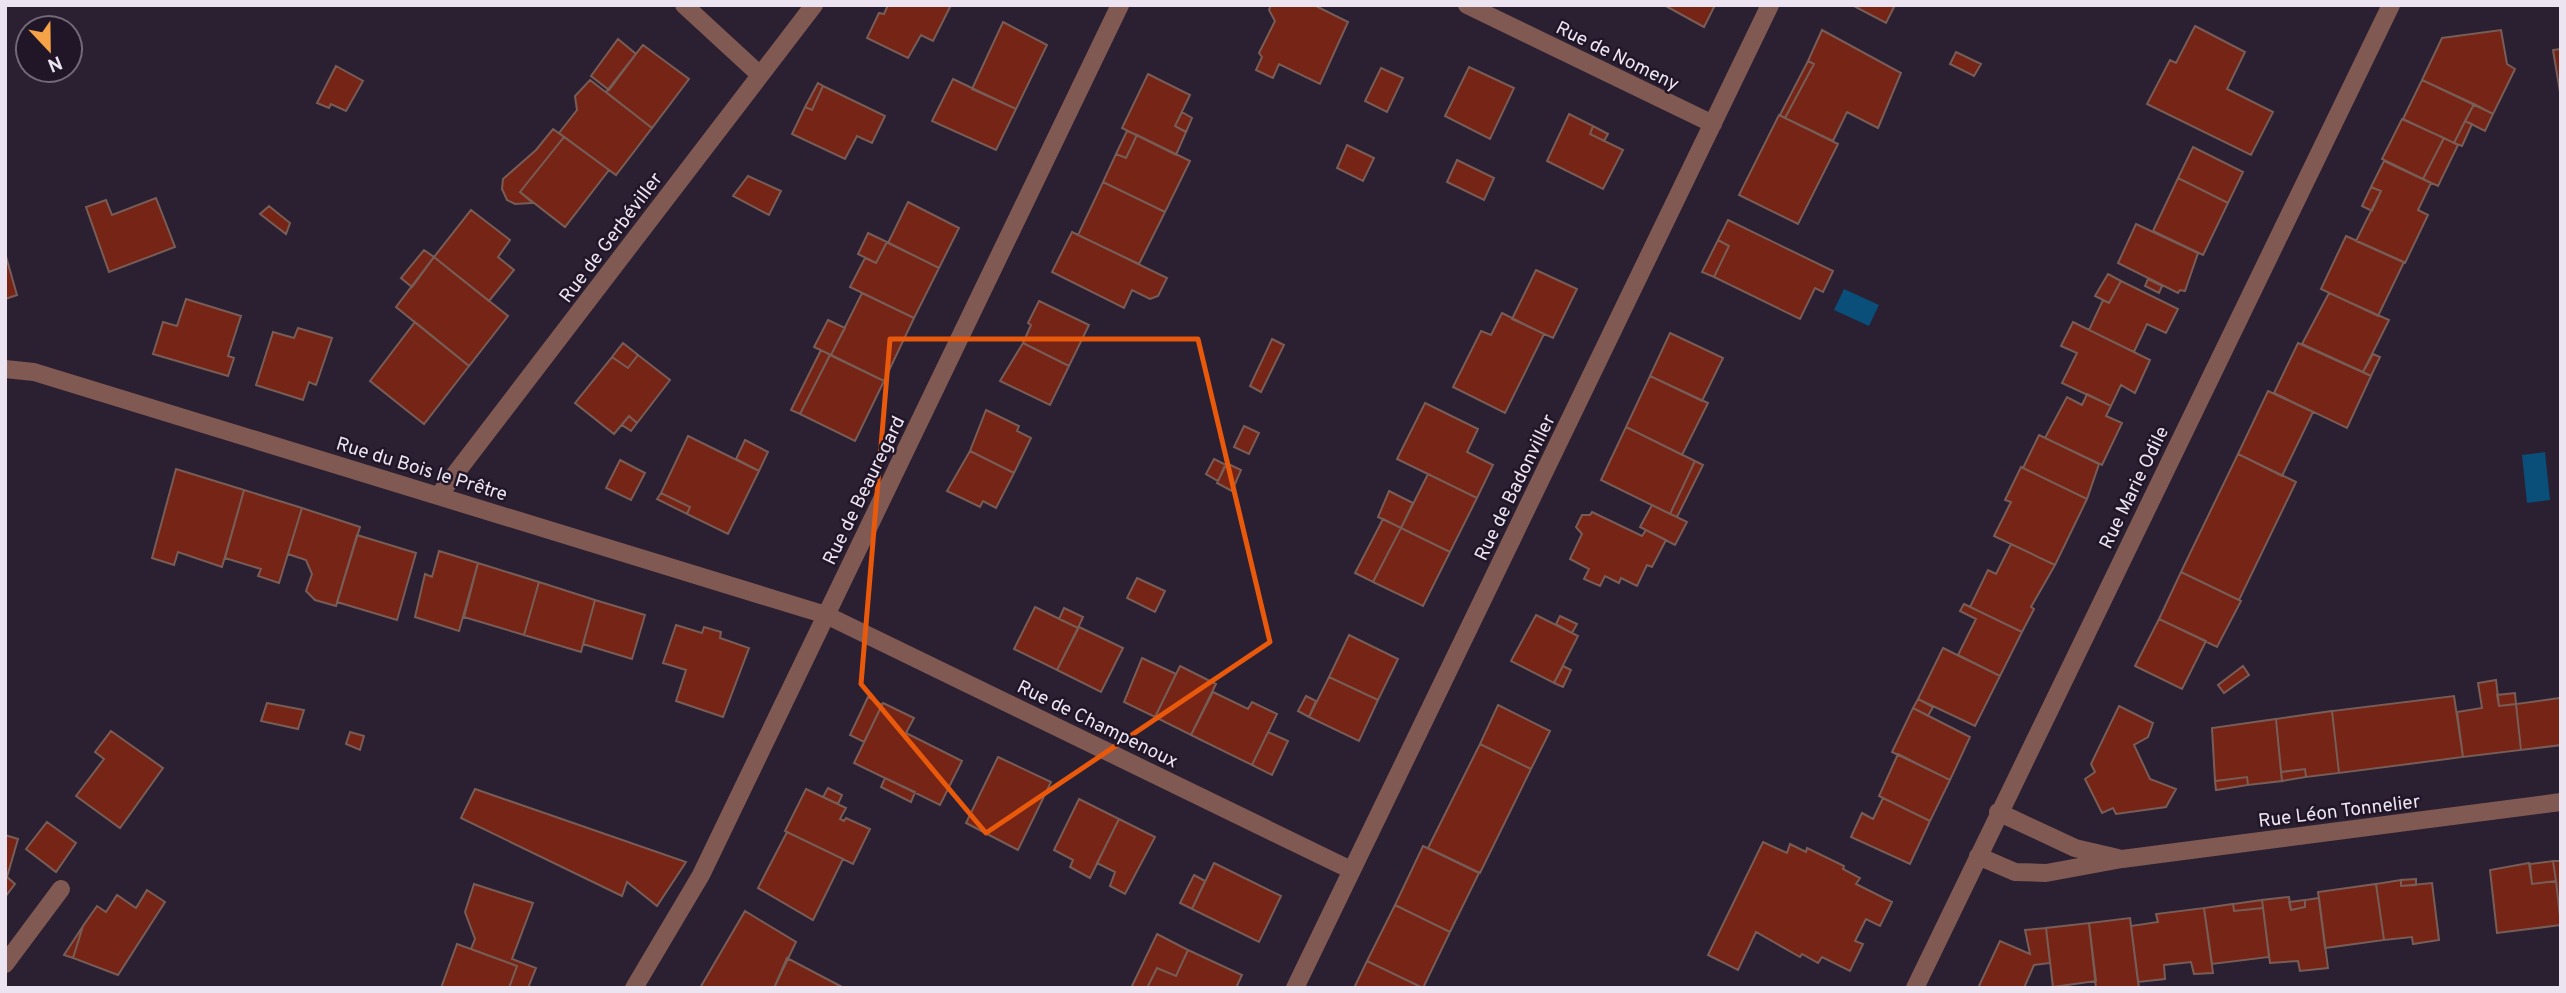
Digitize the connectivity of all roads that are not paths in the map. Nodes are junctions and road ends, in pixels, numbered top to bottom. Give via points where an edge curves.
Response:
1 (684, 5) edge
2 (814, 5) edge
3 (1120, 5) edge
4 (1467, 5) edge
5 (1770, 5) edge
6 (2392, 5) edge
7 (761, 75) junction
8 (1713, 124) junction
9 (5, 369) edge
10 (439, 495) junction
11 (826, 615) junction
12 (2561, 802) edge
13 (1998, 813) junction
14 (1978, 856) junction
15 (2122, 859) junction
16 (1351, 870) junction
17 (61, 889) dead end
18 (5, 964) edge
19 (634, 988) edge
20 (1295, 988) edge
21 (1914, 988) edge

1 - 7 street
2 - 7 street, Rue de Gerbéviller
3 - 11 street, Rue de Beauregard
4 - 8 street, Rue de Nomeny
5 - 8 street, Rue de Badonviller
6 - 13 street, Rue Marie Odile
7 - 10 street, Rue de Gerbéviller
8 - 16 street, Rue de Badonviller
9 - 10 street, Rue du Bois le Prêtre via 34,372
10 - 11 street, Rue du Bois le Prêtre
11 - 16 street, Rue de Champenoux
11 - 19 street, Rue de Beauregard via 701,875
12 - 15 street, Rue Léon Tonnelier
13 - 14 street, Rue Marie Odile
13 - 15 street, Rue Léon Tonnelier via 2075,848
14 - 15 street, Rue Léon Tonnelier via 2015,872 2031,873
14 - 21 street, Rue Marie Odile
16 - 20 street, Rue de Badonviller
17 - 18 street

